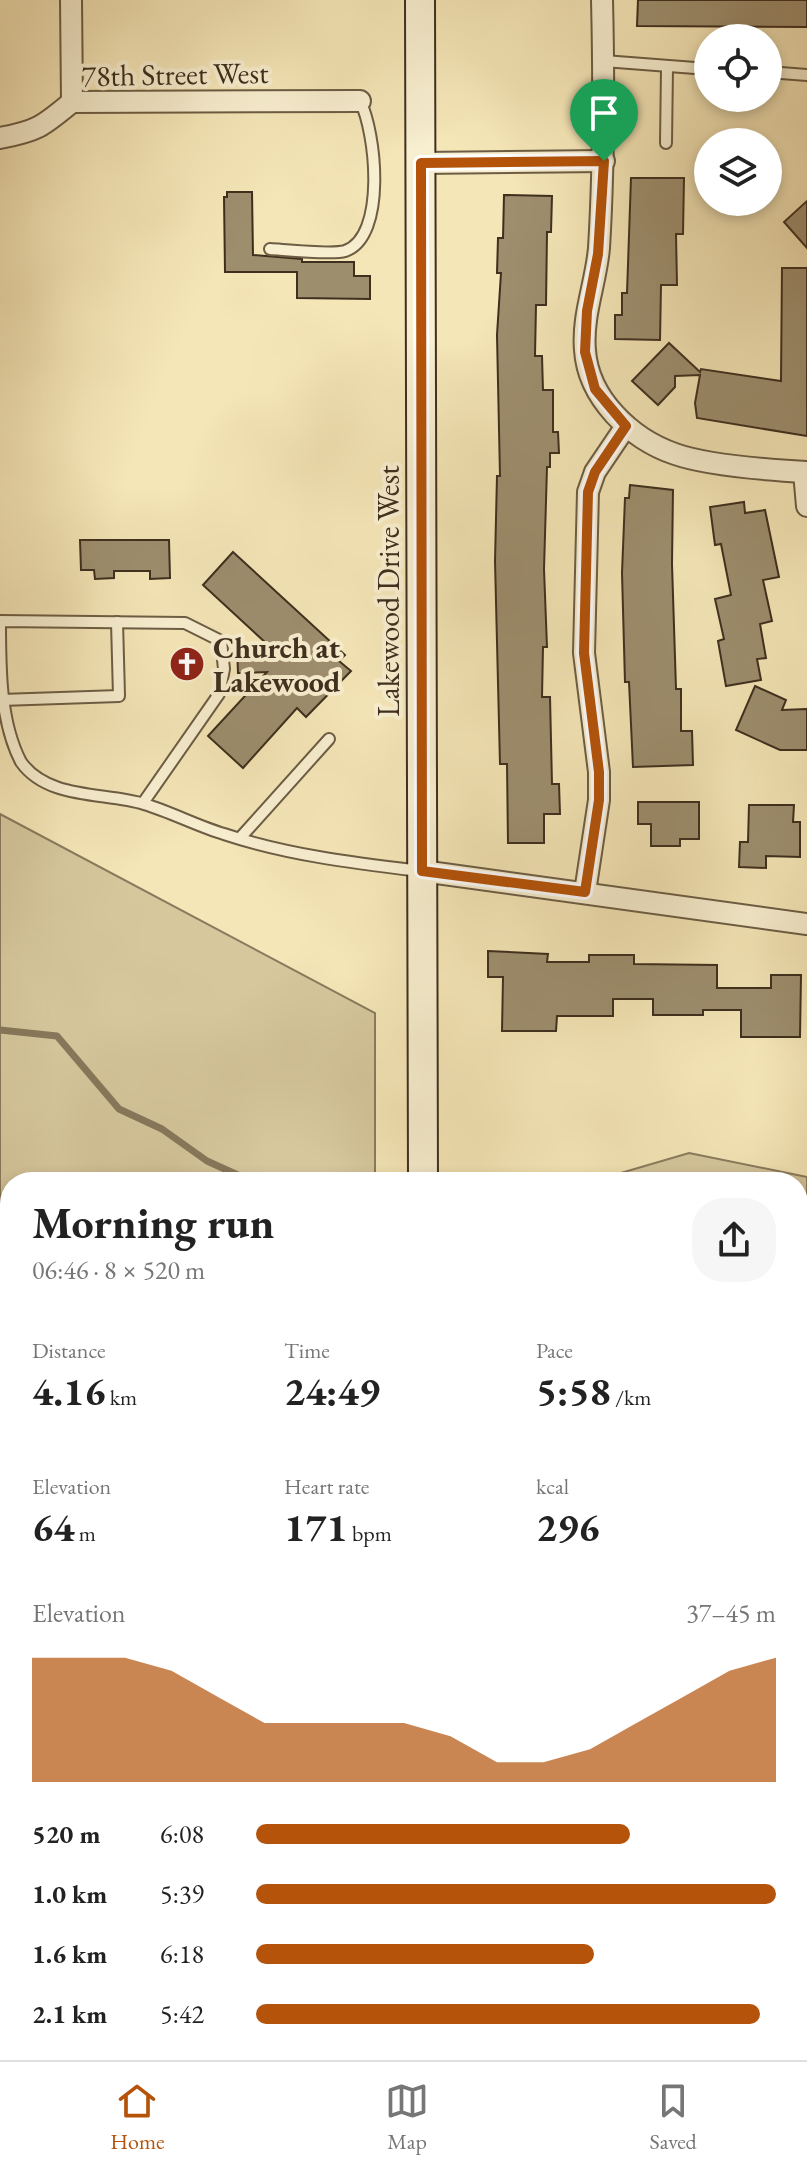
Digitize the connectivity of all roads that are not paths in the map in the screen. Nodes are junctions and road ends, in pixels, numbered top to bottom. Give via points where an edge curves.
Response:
1 (71, 0) edge
2 (420, 0) edge
3 (602, 0) edge
4 (604, 61) junction
5 (667, 67) junction
6 (694, 68) edge
7 (782, 73) edge
8 (807, 75) edge
9 (360, 101) joint
10 (72, 102) junction
11 (0, 138) edge
12 (666, 143) dead end
13 (604, 161) junction
14 (421, 163) junction
15 (270, 249) dead end
16 (626, 426) junction
17 (806, 472) edge
18 (807, 506) edge
19 (117, 622) junction
20 (1, 700) edge
21 (329, 739) dead end
22 (143, 803) junction
23 (240, 838) junction
24 (422, 871) junction
25 (585, 892) junction
26 (807, 924) edge
27 (423, 1172) edge

1 - 10 street
2 - 14 main road, Lakewood Drive West
3 - 4 street
4 - 5 lane
4 - 13 street
5 - 6 lane
5 - 12 lane
7 - 8 lane
9 - 10 street, 78th Street West
9 - 15 lane via 369,120 372,166 372,220 363,239 344,251
10 - 11 street, 78th Street West via 45,126
13 - 14 street
13 - 16 street via 585,352 595,389
14 - 24 main road, Lakewood Drive West
16 - 17 street via 674,454
16 - 25 street via 588,492 584,653 599,800
17 - 18 street
19 - 20 lane via 119,696
19 - 20 lane via 0,621
19 - 22 lane via 185,623 221,641 224,669 219,694
20 - 22 lane via 5,732 22,764 44,782
21 - 23 lane
22 - 23 lane
23 - 24 lane via 327,860
24 - 25 street
24 - 27 main road, Lakewood Drive West
25 - 26 street

